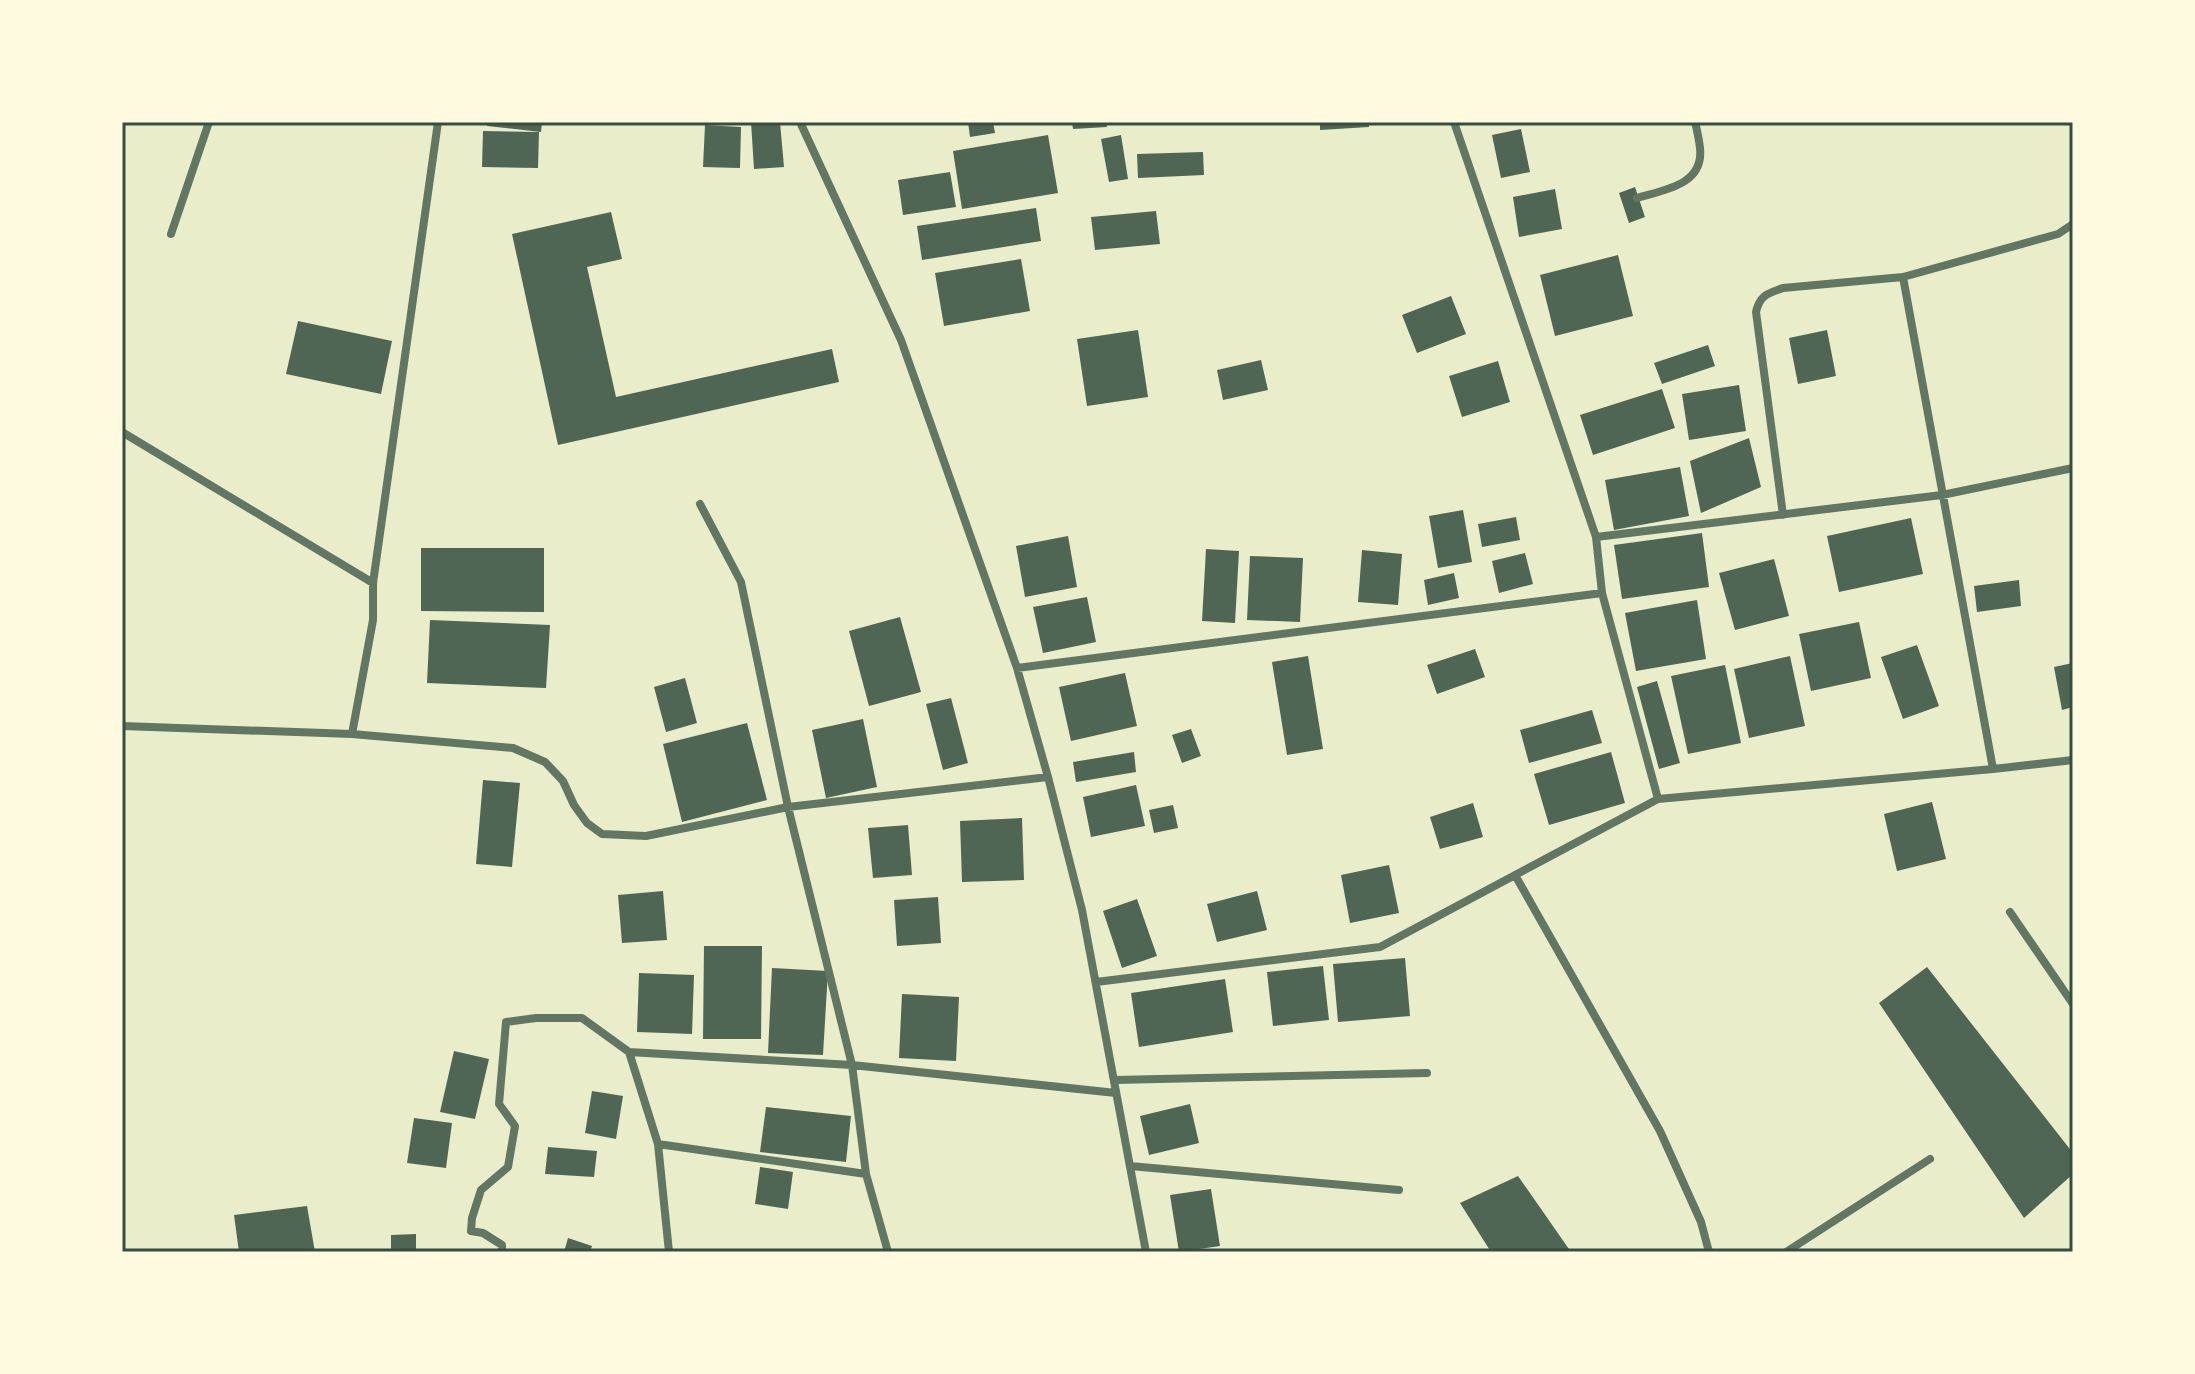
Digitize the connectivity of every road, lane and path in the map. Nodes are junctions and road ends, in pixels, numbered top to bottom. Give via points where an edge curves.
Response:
1 (209, 122) edge
2 (438, 122) edge
3 (800, 122) edge
4 (1454, 122) edge
5 (1695, 122) edge
6 (1637, 198) dead end
7 (2073, 224) edge
8 (171, 234) dead end
9 (1903, 277) junction
10 (122, 432) edge
11 (2073, 468) edge
12 (1942, 495) junction
13 (700, 504) dead end
14 (1783, 515) junction
15 (1596, 537) junction
16 (373, 583) junction
17 (1602, 593) junction
18 (1017, 668) junction
19 (122, 726) edge
20 (352, 734) junction
21 (2073, 760) edge
22 (1993, 769) junction
23 (1048, 777) junction
24 (1658, 799) junction
25 (788, 807) junction
26 (1515, 875) junction
27 (2010, 912) dead end
28 (1096, 982) junction
29 (2073, 1004) edge
30 (629, 1052) junction
31 (852, 1065) junction
32 (1427, 1073) dead end
33 (1114, 1080) junction
34 (1116, 1093) junction
35 (658, 1144) junction
36 (1930, 1159) dead end
37 (1130, 1166) junction
38 (866, 1174) junction
39 (1399, 1190) dead end
40 (502, 1252) edge
41 (669, 1252) edge
42 (888, 1252) edge
43 (1146, 1252) edge
44 (1709, 1252) edge
45 (1786, 1252) edge

1 - 8 street
2 - 16 street
3 - 18 street via 901,340
4 - 15 street
5 - 6 street via 1701,150 1690,179
7 - 9 street via 2058,234
9 - 12 street
9 - 14 street via 1783,288 1759,301 1756,312
10 - 16 street
11 - 12 street
12 - 14 street
12 - 22 street
13 - 25 street via 741,582
14 - 15 street
15 - 17 street
16 - 20 street via 373,620
17 - 18 street
17 - 24 street
18 - 23 street
19 - 20 street
20 - 25 street via 513,748 545,762 563,781 587,823 602,834 646,836
21 - 22 street
22 - 24 street
23 - 25 street
23 - 28 street
24 - 26 street
25 - 31 street
26 - 28 street via 1380,947
26 - 44 street via 1660,1131
27 - 29 street
28 - 33 street
30 - 31 street
30 - 35 street
30 - 40 street via 582,1018 506,1022 499,1104 515,1126 508,1167 481,1190 471,1231 502,1245
31 - 34 street
31 - 38 street
32 - 33 street
33 - 34 street
34 - 37 street
35 - 38 street
35 - 41 street
36 - 45 street
37 - 39 street
37 - 43 street
38 - 42 street

